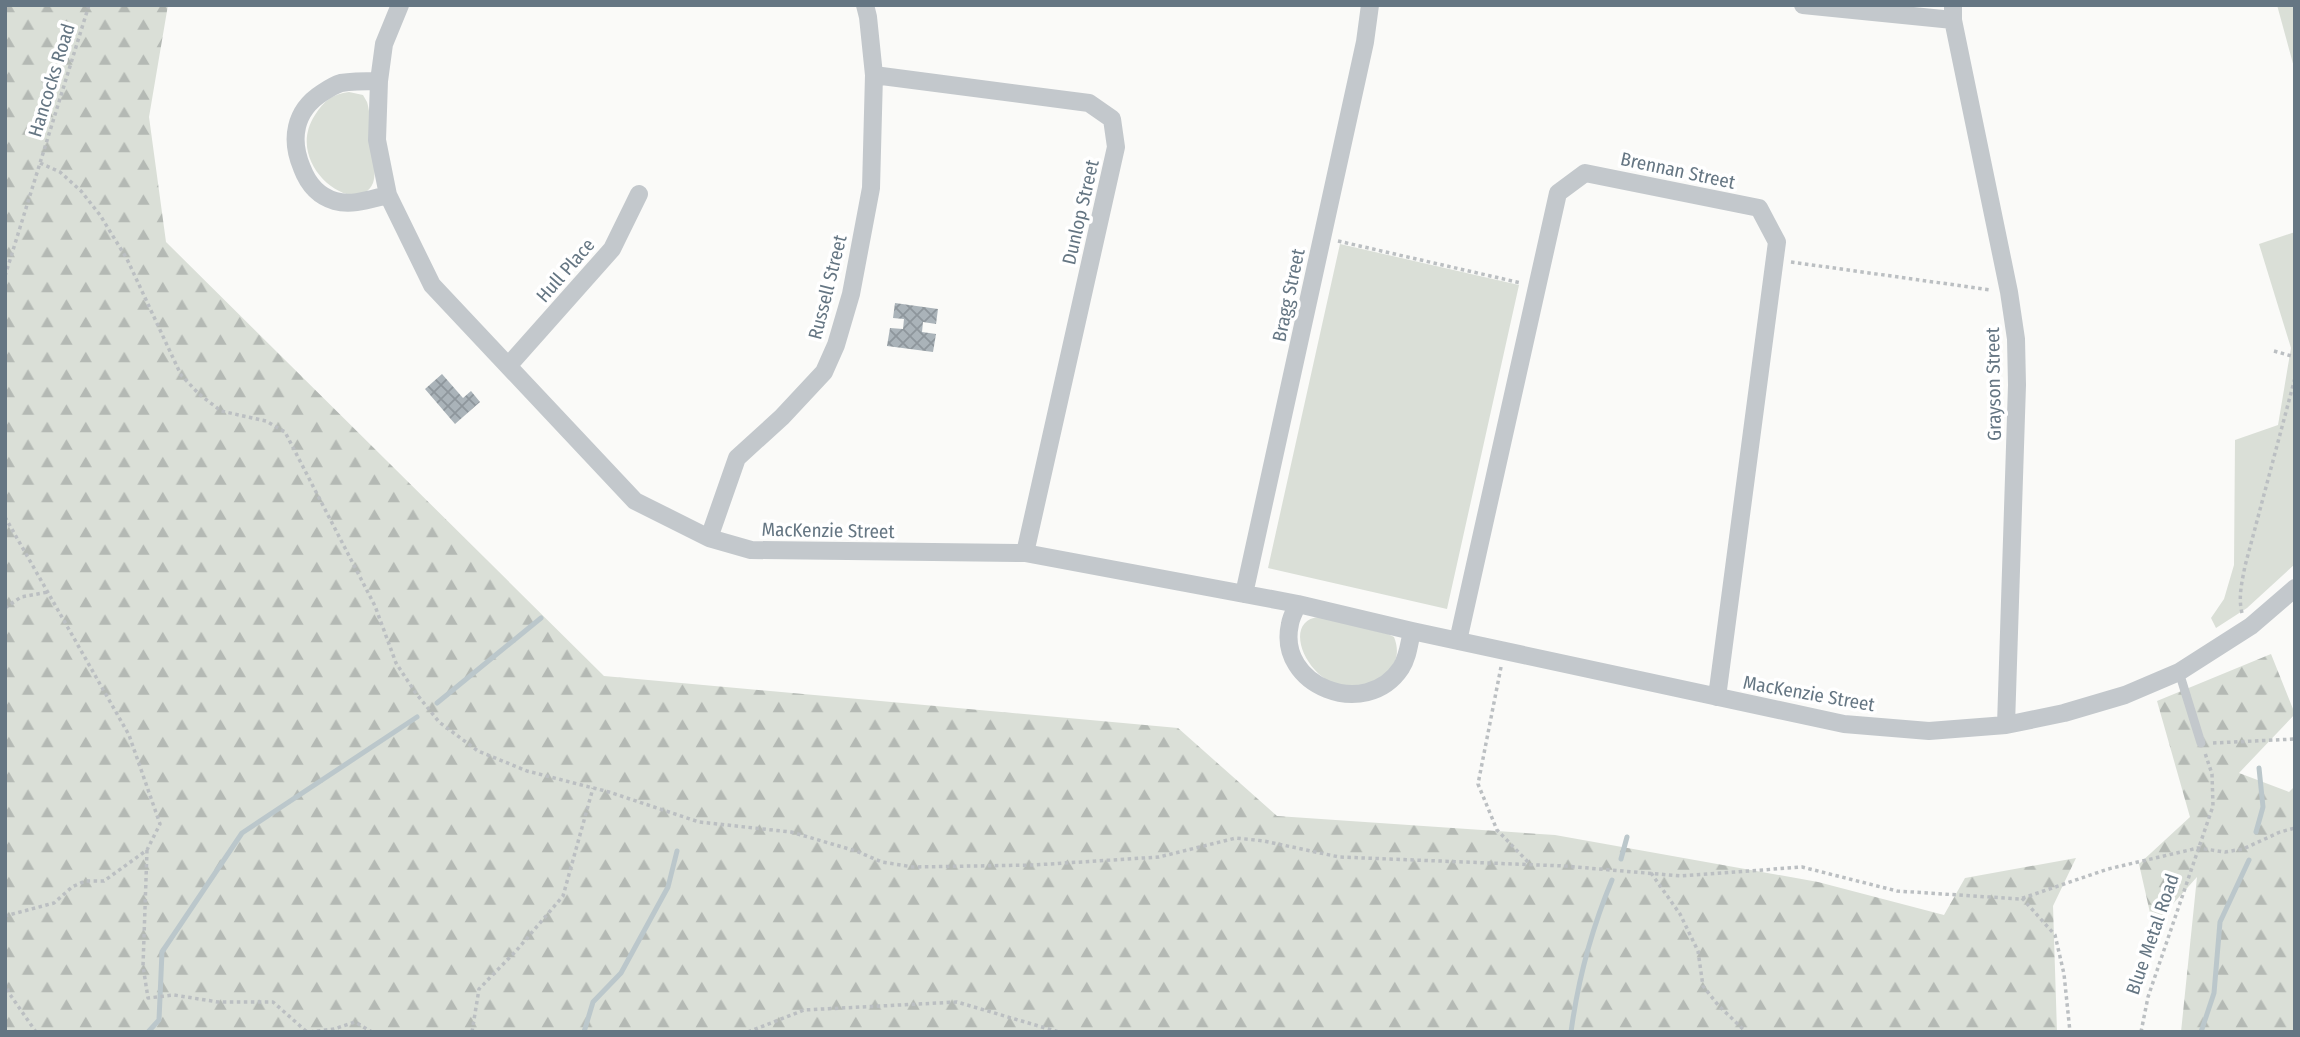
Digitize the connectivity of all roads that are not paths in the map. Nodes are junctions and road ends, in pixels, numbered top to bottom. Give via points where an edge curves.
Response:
1 (400, 5) edge
2 (865, 5) edge
3 (1370, 5) edge
4 (1803, 5) edge
5 (1953, 13) edge
6 (874, 75) junction
7 (379, 81) junction
8 (639, 194) dead end
9 (387, 195) junction
10 (509, 365) junction
11 (709, 538) junction
12 (1025, 553) junction
13 (2295, 588) edge
14 (1244, 594) junction
15 (1298, 604) junction
16 (1412, 631) junction
17 (1458, 641) junction
18 (2179, 671) junction
19 (1717, 697) junction
20 (2007, 725) junction
21 (2201, 743) road end

1 - 7 street, MacKenzie Street via 384,44
2 - 6 street, Russell Street
3 - 14 street, Bragg Street
4 - 5 street
5 - 20 street, Grayson Street via 2016,338
6 - 11 street, Russell Street via 871,188 851,294 836,345 824,372 737,458
6 - 12 street, Dunlop Street via 1089,103 1112,118 1116,147
7 - 9 street, MacKenzie Street via 377,140
7 - 9 street via 340,83 315,97 295,127 294,142 308,182 321,196 354,203
8 - 10 street, Hull Place via 612,249
9 - 10 street, MacKenzie Street via 432,285
10 - 11 street, MacKenzie Street via 635,501
11 - 12 street, MacKenzie Street via 751,550
12 - 14 street, MacKenzie Street
13 - 18 street, MacKenzie Street via 2251,626
14 - 15 street, MacKenzie Street
15 - 16 street, MacKenzie Street
15 - 16 street via 1289,637 1296,661 1311,681 1334,693 1371,691 1392,678 1406,657
16 - 17 street, MacKenzie Street
17 - 19 street, MacKenzie Street
17 - 19 street, Brennan Street via 1558,193 1585,173 1759,208 1777,242
18 - 20 street, MacKenzie Street via 2126,695
18 - 21 lane
19 - 20 street, MacKenzie Street via 1843,724 1929,731

